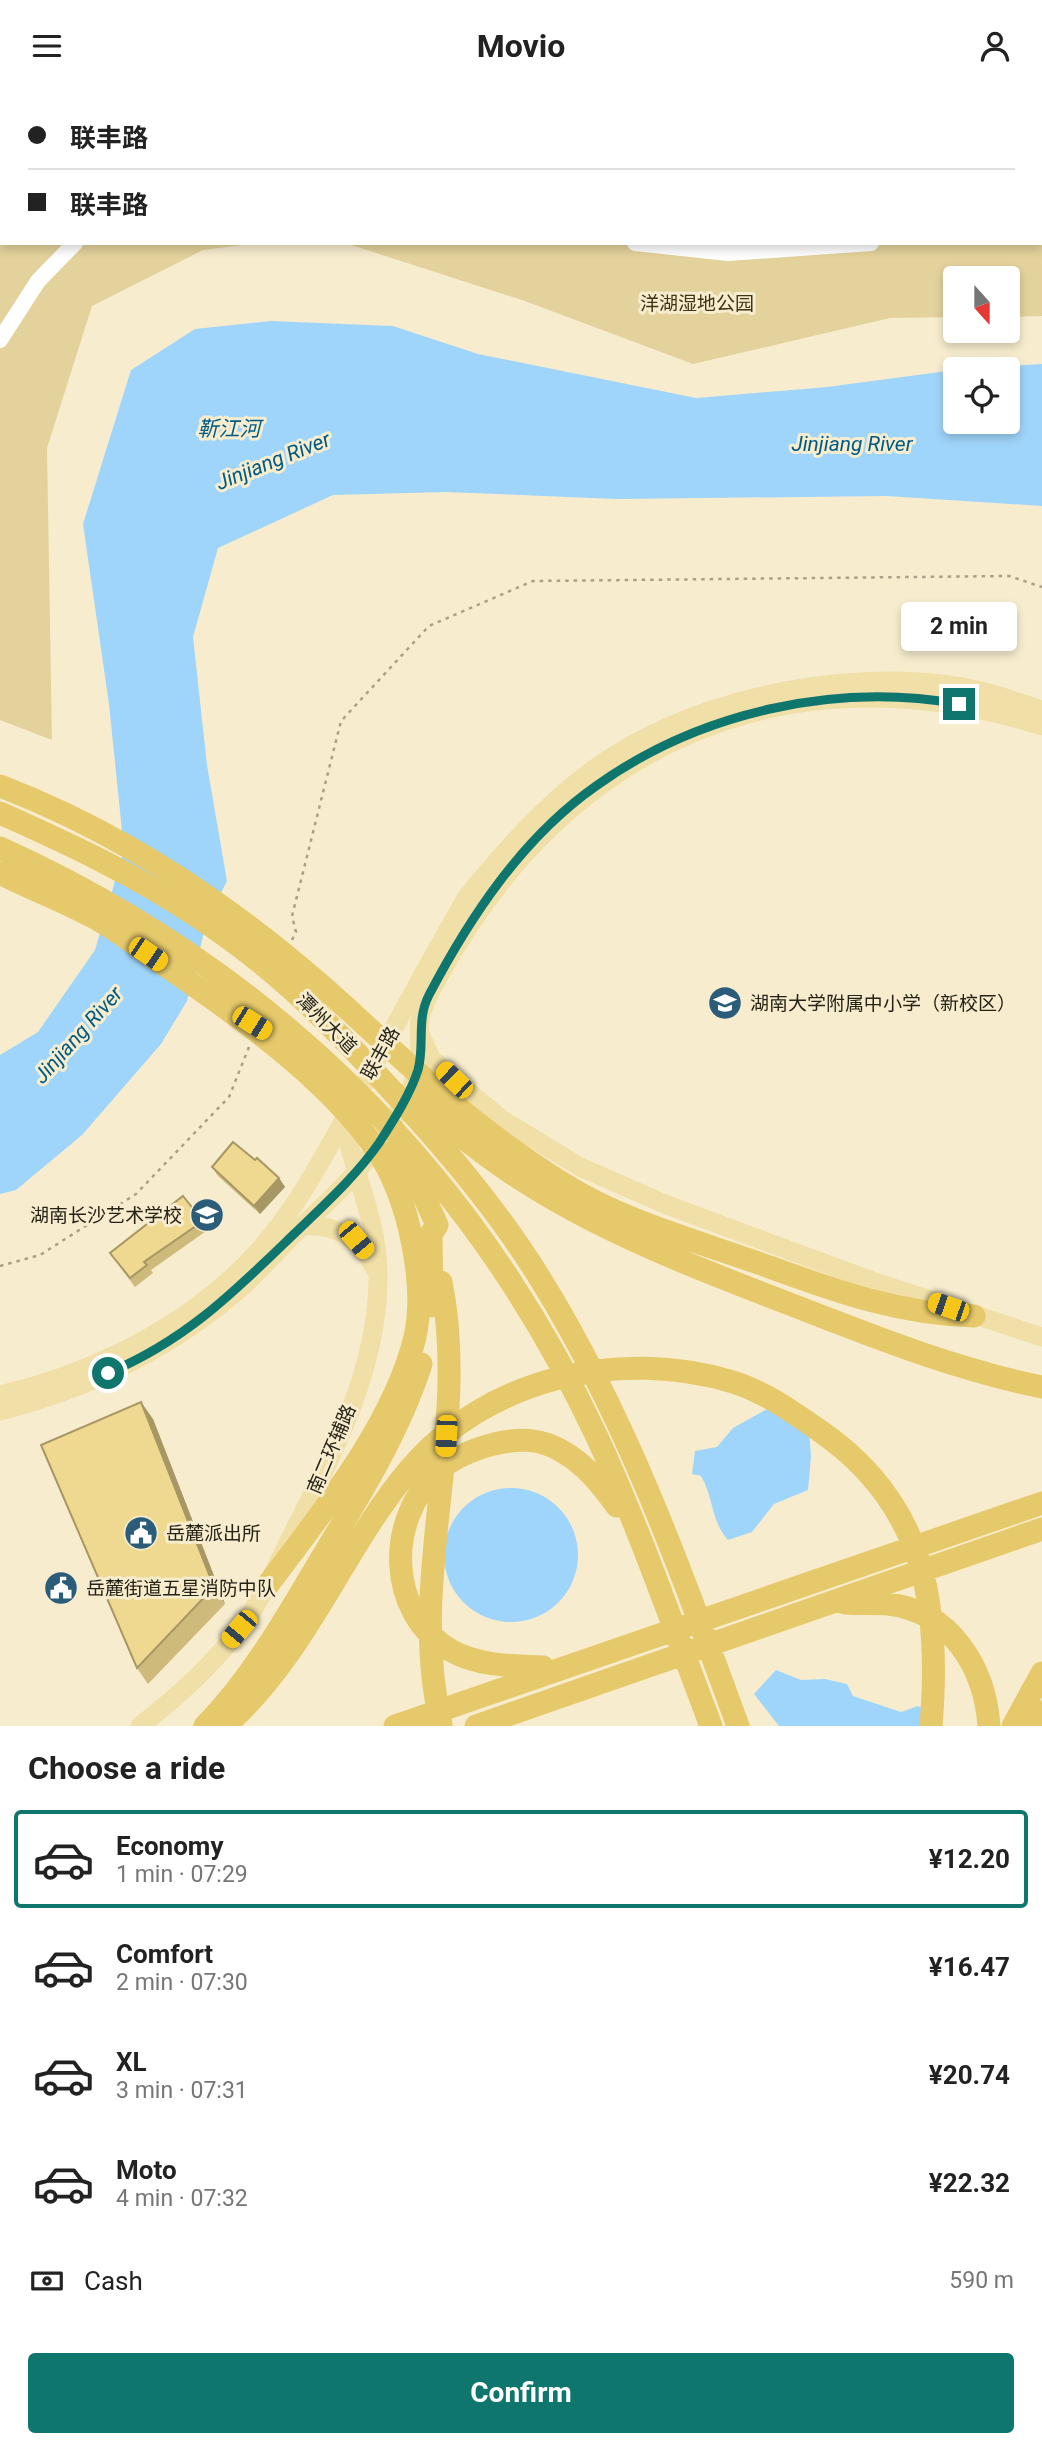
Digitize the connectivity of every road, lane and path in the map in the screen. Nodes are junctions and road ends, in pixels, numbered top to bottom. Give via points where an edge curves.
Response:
1 (64, 245) edge
2 (73, 245) edge
3 (654, 245) edge
4 (698, 245) edge
5 (757, 245) edge
6 (842, 245) edge
7 (0, 326) edge
8 (0, 340) edge
9 (1042, 587) edge
10 (1042, 710) edge
11 (1042, 726) edge
12 (0, 786) edge
13 (0, 813) edge
14 (0, 848) edge
15 (0, 873) edge
16 (283, 947) junction
17 (229, 1008) junction
18 (420, 1033) junction
19 (249, 1047) dead end
20 (461, 1086) junction
21 (344, 1121) junction
22 (357, 1171) junction
23 (370, 1208) junction
24 (303, 1226) junction
25 (432, 1234) junction
26 (0, 1266) edge
27 (378, 1274) junction
28 (974, 1316) junction
29 (1042, 1337) edge
30 (1042, 1387) edge
31 (0, 1395) edge
32 (0, 1411) edge
33 (1042, 1503) edge
34 (1042, 1529) edge
35 (637, 1533) junction
36 (267, 1586) junction
37 (831, 1603) junction
38 (557, 1668) junction
39 (1042, 1673) edge
40 (1042, 1712) edge
41 (140, 1726) edge
42 (205, 1726) edge
43 (225, 1726) edge
44 (395, 1726) edge
45 (441, 1726) edge
46 (477, 1726) edge
47 (710, 1726) edge
48 (738, 1726) edge
49 (931, 1726) edge
50 (989, 1726) edge
51 (1013, 1726) edge
52 (1034, 1726) edge

1 - 7 street via 26,287
2 - 8 street via 38,281
3 - 6 street via 728,253
4 - 5 street
9 - 16 path via 1009,576 533,581 429,626 341,721 292,916 296,932
10 - 21 main road, 联丰路 via 956,686 903,681 804,688 709,713 659,733 596,768 546,809 467,898
11 - 18 main road, 联丰路 via 940,700 855,696 768,710 684,737 594,787 510,869 458,941 426,1000
12 - 16 highway via 140,854
13 - 48 highway, 潭州大道 via 166,896 247,952 312,1005 469,1179 541,1279 569,1328 649,1492
14 - 35 highway, 潭州大道 via 115,906 275,1017 324,1059 433,1173 487,1243 547,1342 597,1437
15 - 17 highway via 97,919
16 - 28 highway via 440,1096 518,1155 600,1205 884,1306
16 - 30 highway via 431,1110 506,1173 595,1224 691,1266 936,1360
17 - 25 highway via 296,1052 381,1133 418,1183 437,1226
17 - 36 highway via 296,1065 378,1151 396,1188 413,1242 418,1293 415,1336 401,1379 363,1452
18 - 20 main road via 431,1058
18 - 22 main road, 联丰路 via 413,1081 379,1143
19 - 26 path via 229,1097 136,1194 40,1255
20 - 23 main road via 441,1081 422,1091 369,1176
20 - 28 main road via 539,1144 631,1191
21 - 22 main road, 南二环辅路
21 - 31 main road, 联丰路 via 319,1168 275,1230 226,1283 152,1336 115,1356 58,1380
22 - 23 main road, 南二环辅路
22 - 24 main road, 联丰路
23 - 27 main road, 南二环辅路
24 - 27 main road via 331,1227 356,1240
24 - 32 main road, 联丰路 via 244,1285 159,1348 64,1391
25 - 42 highway via 432,1312 409,1402 289,1612
25 - 45 highway via 449,1348 445,1456 428,1610 431,1682
27 - 36 main road, 南二环辅路 via 369,1356 326,1467
28 - 29 main road
33 - 38 highway
34 - 37 highway
35 - 38 highway via 588,1470 564,1452 519,1438 463,1455 438,1471 417,1497 404,1528 400,1559 411,1609 423,1629 452,1651 498,1666
35 - 47 highway, 潭州大道
36 - 41 main road, 南二环辅路 via 207,1668
37 - 46 highway
37 - 50 highway via 890,1604 918,1612 949,1631 975,1664
38 - 44 highway
39 - 51 highway
40 - 52 highway
43 - 49 highway via 269,1679 409,1470 440,1439 512,1394 547,1380 616,1367 672,1369 735,1383 781,1403 856,1461 909,1533 925,1580 936,1646

